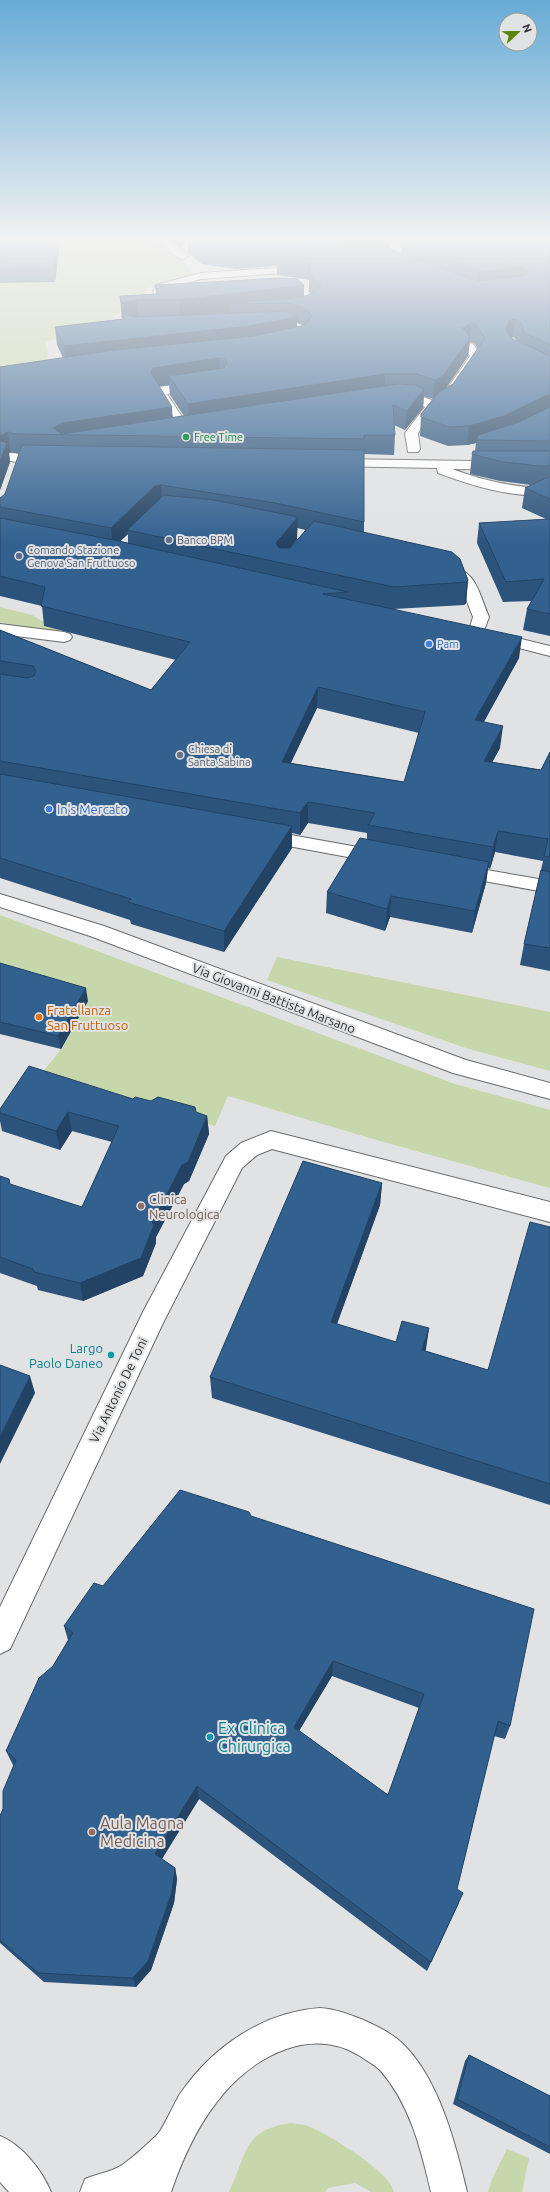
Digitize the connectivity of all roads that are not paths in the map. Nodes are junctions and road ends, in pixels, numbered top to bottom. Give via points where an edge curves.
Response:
1 (469, 347) edge
2 (213, 383) edge
3 (384, 398) edge
4 (432, 407) junction
5 (199, 426) edge
6 (184, 429) junction
7 (168, 432) edge
8 (54, 449) edge
9 (413, 449) junction
10 (470, 452) dead end
11 (10, 458) edge
12 (64, 459) edge
13 (325, 463) edge
14 (404, 464) junction
15 (436, 466) junction
16 (550, 466) edge
17 (16, 473) edge
18 (548, 491) edge
19 (432, 564) edge
20 (0, 629) edge
21 (461, 630) edge
22 (476, 633) junction
23 (64, 637) edge
24 (550, 651) edge
25 (246, 833) edge
26 (401, 861) edge
27 (440, 868) edge
28 (550, 888) edge
29 (0, 900) edge
30 (550, 1091) edge
31 (550, 1212) edge
32 (0, 1639) edge
33 (173, 2144) junction
34 (0, 2154) edge
35 (33, 2192) edge
36 (98, 2192) edge
37 (153, 2192) edge
38 (450, 2192) edge

1 - 4 street via 476,356 446,399
2 - 6 street via 159,391
3 - 4 street via 414,398
4 - 9 street via 411,433
5 - 6 street
6 - 7 street
8 - 11 street
9 - 10 street via 440,454
9 - 14 street
11 - 12 street
11 - 17 street
13 - 14 street
14 - 15 street
15 - 16 street
15 - 18 street via 474,482 536,492
19 - 22 street via 455,570 466,579 481,617
20 - 23 street
21 - 22 street
22 - 24 street
25 - 26 street
27 - 28 street
29 - 30 street, Via Giovanni Battista Marsano via 97,931 461,1068
31 - 32 street, Via Antonio De Toni via 271,1140 249,1149 234,1162 153,1318
33 - 36 street via 132,2180
33 - 37 street
33 - 38 street via 200,2095 222,2069 250,2047 287,2032 320,2025 346,2030 365,2039 387,2054 399,2067 413,2086 431,2128
34 - 35 street

